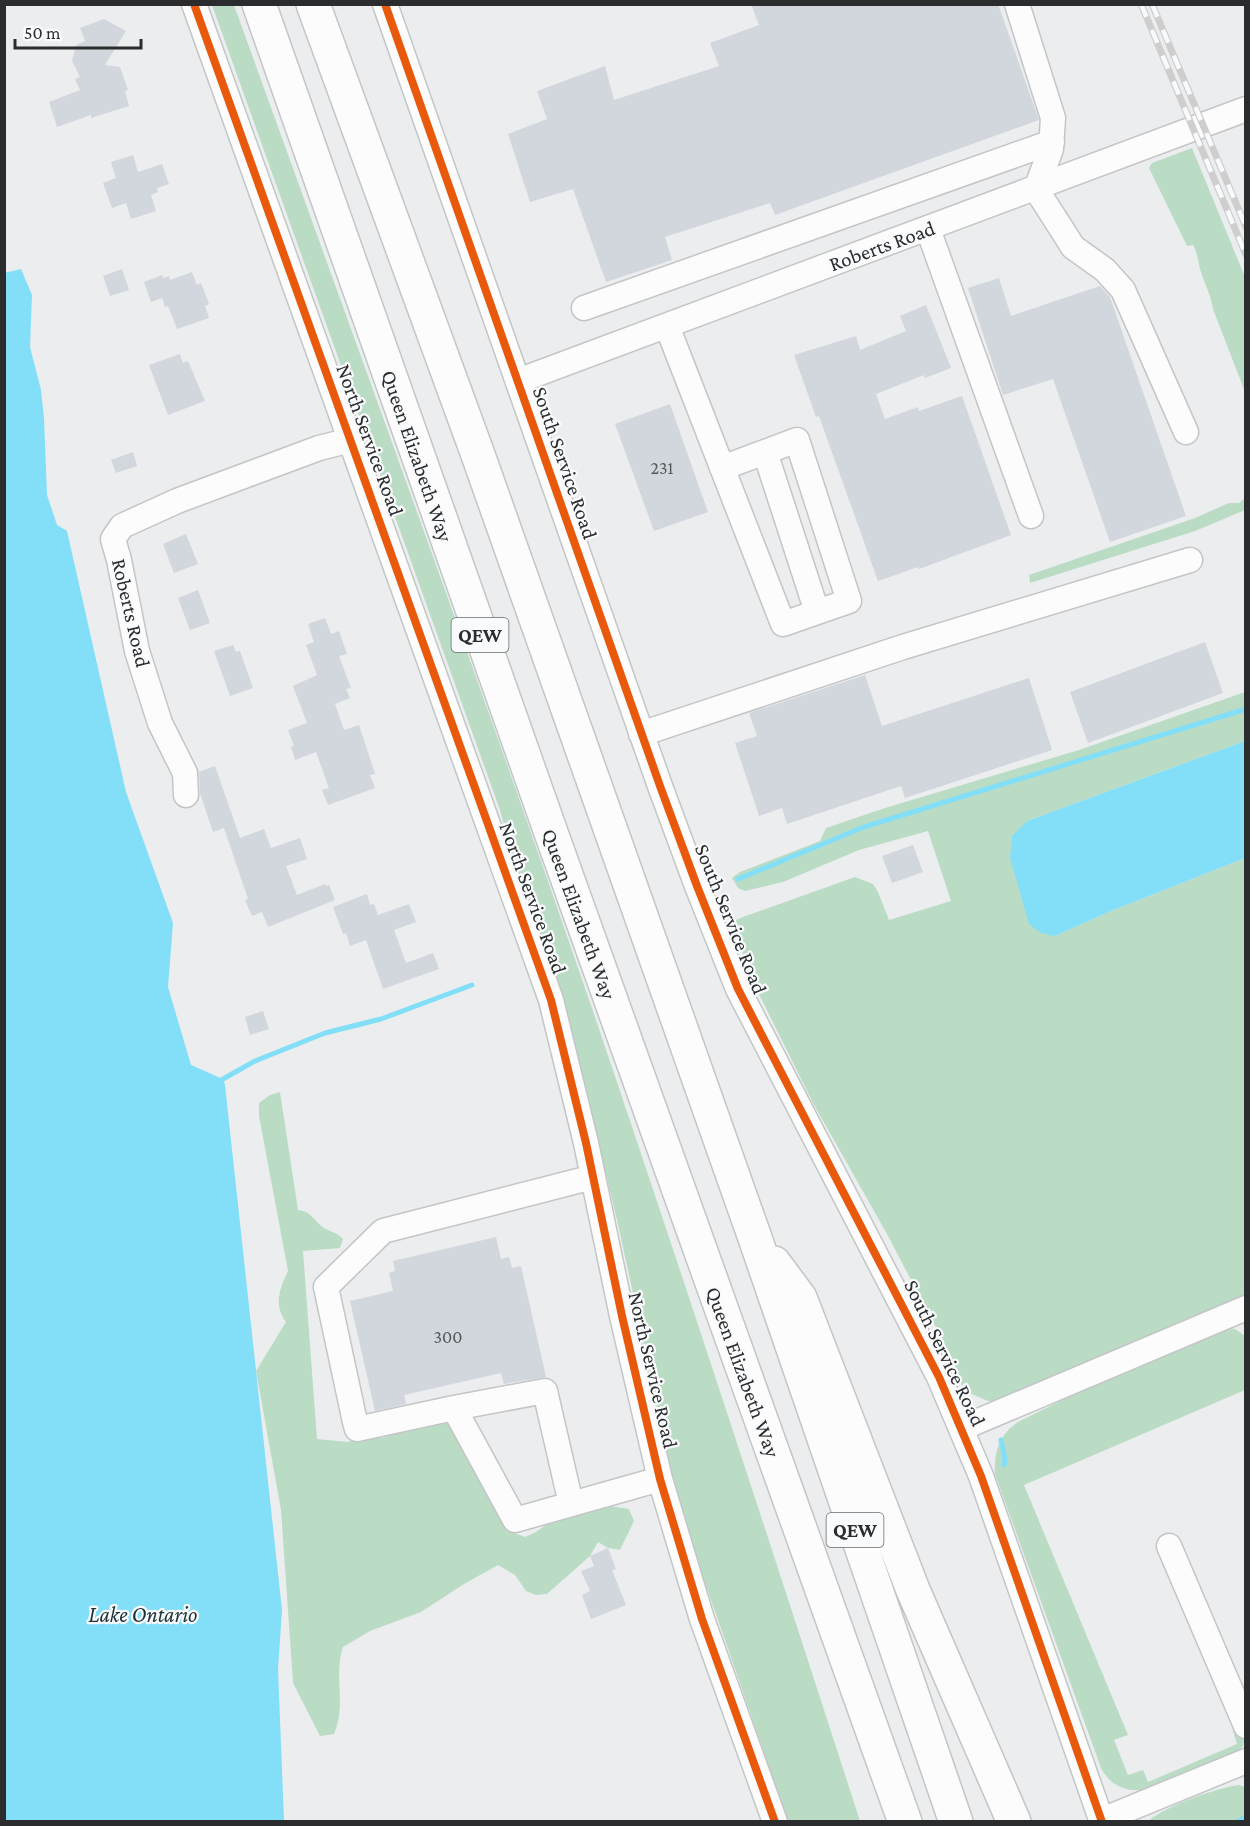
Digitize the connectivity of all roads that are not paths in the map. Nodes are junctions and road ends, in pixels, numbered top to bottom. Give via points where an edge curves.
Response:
1 (194, 4) edge
2 (259, 4) edge
3 (313, 4) edge
4 (385, 4) edge
5 (1017, 4) edge
6 (1245, 110) edge
7 (1052, 142) junction
8 (1036, 189) junction
9 (928, 229) junction
10 (584, 308) dead end
11 (667, 326) junction
12 (518, 381) junction
13 (1186, 432) dead end
14 (351, 440) junction
15 (765, 452) junction
16 (722, 468) junction
17 (1030, 516) dead end
18 (1190, 560) dead end
19 (816, 612) junction
20 (641, 734) junction
21 (186, 795) dead end
22 (593, 1177) junction
23 (754, 1238) junction
24 (1245, 1308) edge
25 (454, 1408) junction
26 (962, 1428) junction
27 (775, 1464) junction
28 (660, 1479) junction
29 (571, 1504) junction
30 (1169, 1546) dead end
31 (1245, 1726) edge
32 (1245, 1761) edge
33 (775, 1821) edge
34 (882, 1821) edge
35 (905, 1821) edge
36 (956, 1821) edge
37 (1014, 1821) edge
38 (1102, 1821) edge

1 - 14 street, North Service Road
2 - 27 highway, Queen Elizabeth Way / QEW
3 - 23 highway, QEW via 477,452
4 - 12 street, South Service Road
5 - 7 street via 1053,118
6 - 8 street, Roberts Road
7 - 8 street
7 - 10 street
8 - 9 street, Roberts Road
8 - 13 street via 1073,247 1105,270 1123,290
9 - 11 street, Roberts Road
9 - 17 street
11 - 12 street, Roberts Road
11 - 16 street
12 - 20 street, South Service Road
14 - 21 street, Roberts Road via 319,448 177,501 122,526 113,539 137,651 160,723 185,773
14 - 22 street, North Service Road via 551,1000
15 - 16 street
15 - 19 street
15 - 19 street via 797,440 849,600
16 - 19 street via 783,624
18 - 20 street via 903,646
20 - 26 street, South Service Road via 738,989 904,1306
22 - 25 street via 383,1231 326,1287 357,1429
22 - 28 street, North Service Road
23 - 36 highway, QEW
23 - 37 highway via 800,1298 914,1590
24 - 26 street
25 - 29 street via 515,1520
25 - 29 street via 545,1391
26 - 38 street, South Service Road
27 - 34 highway via 801,1595
27 - 35 highway, Queen Elizabeth Way / QEW
28 - 29 street
28 - 33 street, North Service Road via 702,1619
30 - 31 street
32 - 38 street

